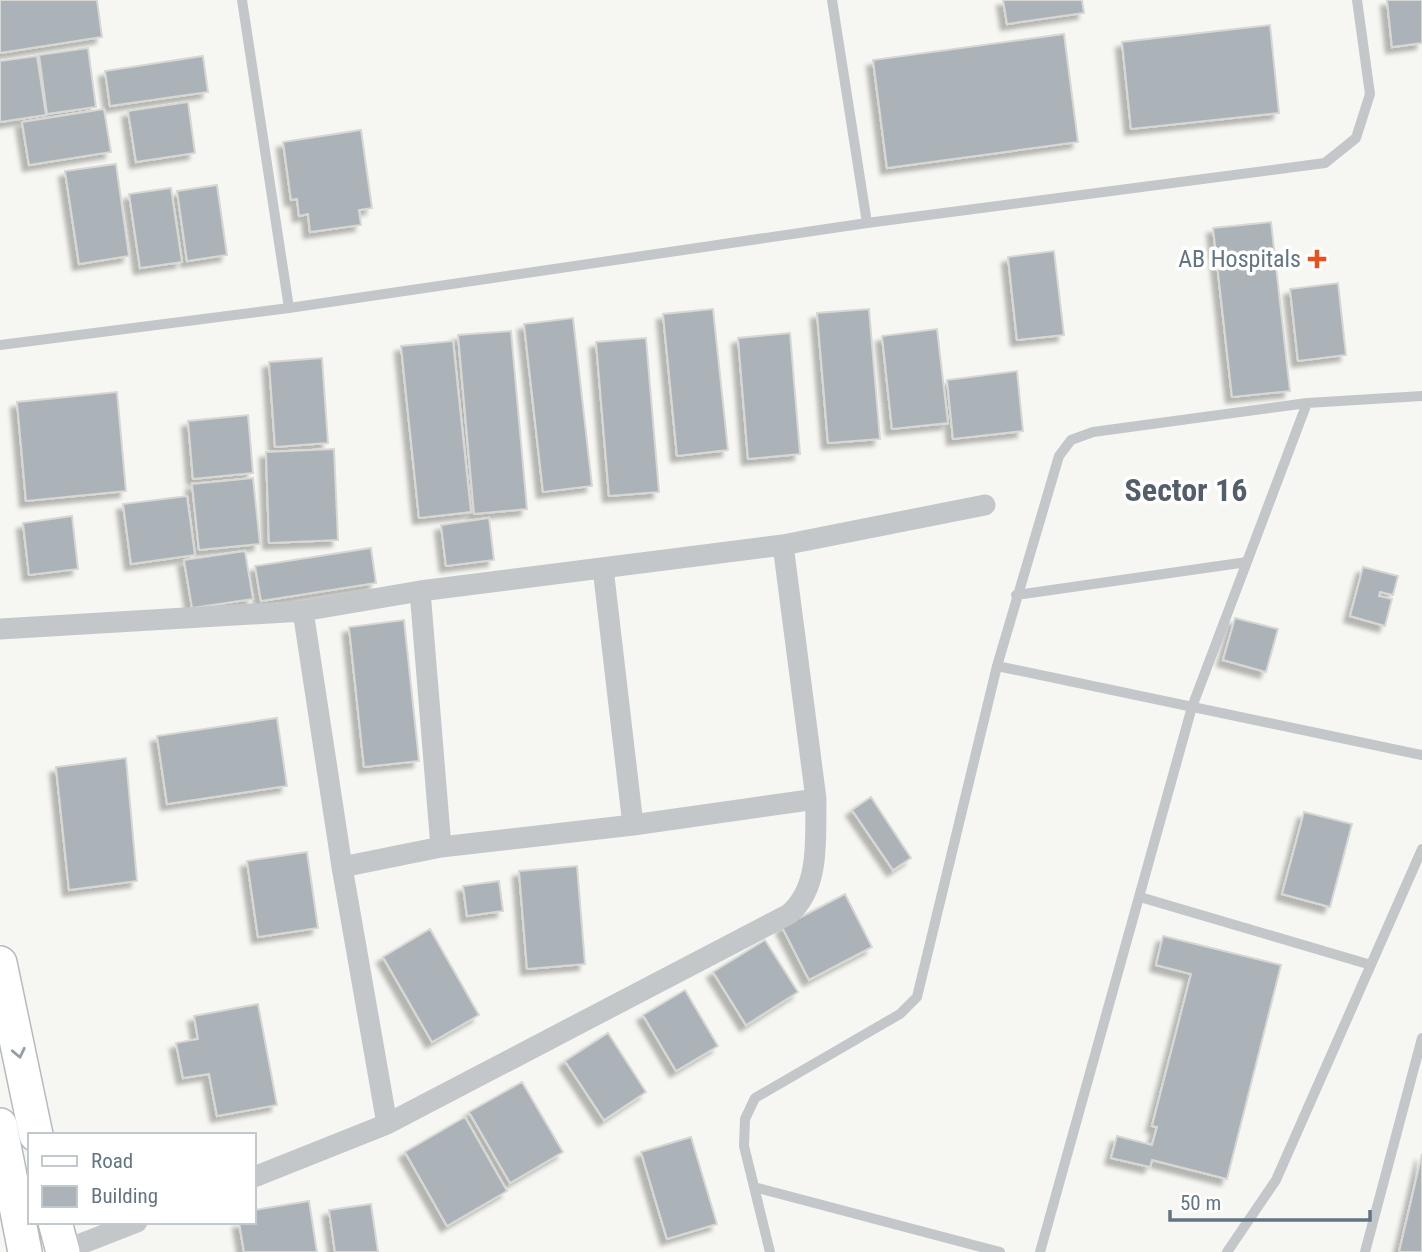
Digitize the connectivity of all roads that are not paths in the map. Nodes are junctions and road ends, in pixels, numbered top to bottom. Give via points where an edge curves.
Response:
1 (242, 0) edge
2 (832, 0) edge
3 (1357, 0) edge
4 (867, 223) junction
5 (289, 308) junction
6 (0, 345) edge
7 (1422, 396) edge
8 (1307, 403) junction
9 (985, 505) dead end
10 (783, 545) junction
11 (1247, 562) junction
12 (603, 568) junction
13 (420, 592) junction
14 (1016, 595) junction
15 (303, 611) junction
16 (0, 629) edge
17 (997, 666) junction
18 (1192, 707) junction
19 (1422, 755) edge
20 (816, 799) junction
21 (633, 825) junction
22 (441, 847) junction
23 (1422, 849) edge
24 (342, 867) junction
25 (1140, 897) junction
26 (0, 962) edge
27 (1371, 965) junction
28 (1422, 1038) edge
29 (387, 1124) junction
30 (36, 1133) edge
31 (2, 1141) edge
32 (256, 1176) edge
33 (754, 1187) junction
34 (55, 1224) edge
35 (132, 1224) edge
36 (25, 1252) edge
37 (62, 1252) edge
38 (770, 1252) edge
39 (1000, 1252) edge
40 (1040, 1252) edge
41 (1227, 1252) edge
42 (1365, 1252) edge

1 - 5 lane
2 - 4 lane
3 - 4 lane via 1370,94 1356,138 1325,163
4 - 5 lane
5 - 6 lane
7 - 8 lane
8 - 11 lane
8 - 14 lane via 1093,432 1072,440 1059,456 1049,482
9 - 10 street
10 - 12 street
10 - 20 street
11 - 14 lane
11 - 18 lane
12 - 13 street
12 - 21 street
13 - 15 street
13 - 22 street
14 - 17 lane
15 - 16 street
15 - 24 street
17 - 18 lane
17 - 33 lane via 916,998 900,1014 755,1098 745,1119 744,1146
18 - 19 lane
18 - 25 lane
20 - 21 street
20 - 29 street via 813,871 800,905 789,914
21 - 22 street
22 - 24 street
23 - 27 lane
24 - 29 street
25 - 27 lane
25 - 40 lane
26 -> 30 main road
27 - 41 lane via 1276,1180
28 - 42 lane
29 - 32 street
31 - 36 main road
33 - 38 lane
33 - 39 lane
34 - 37 main road
35 - 37 street

